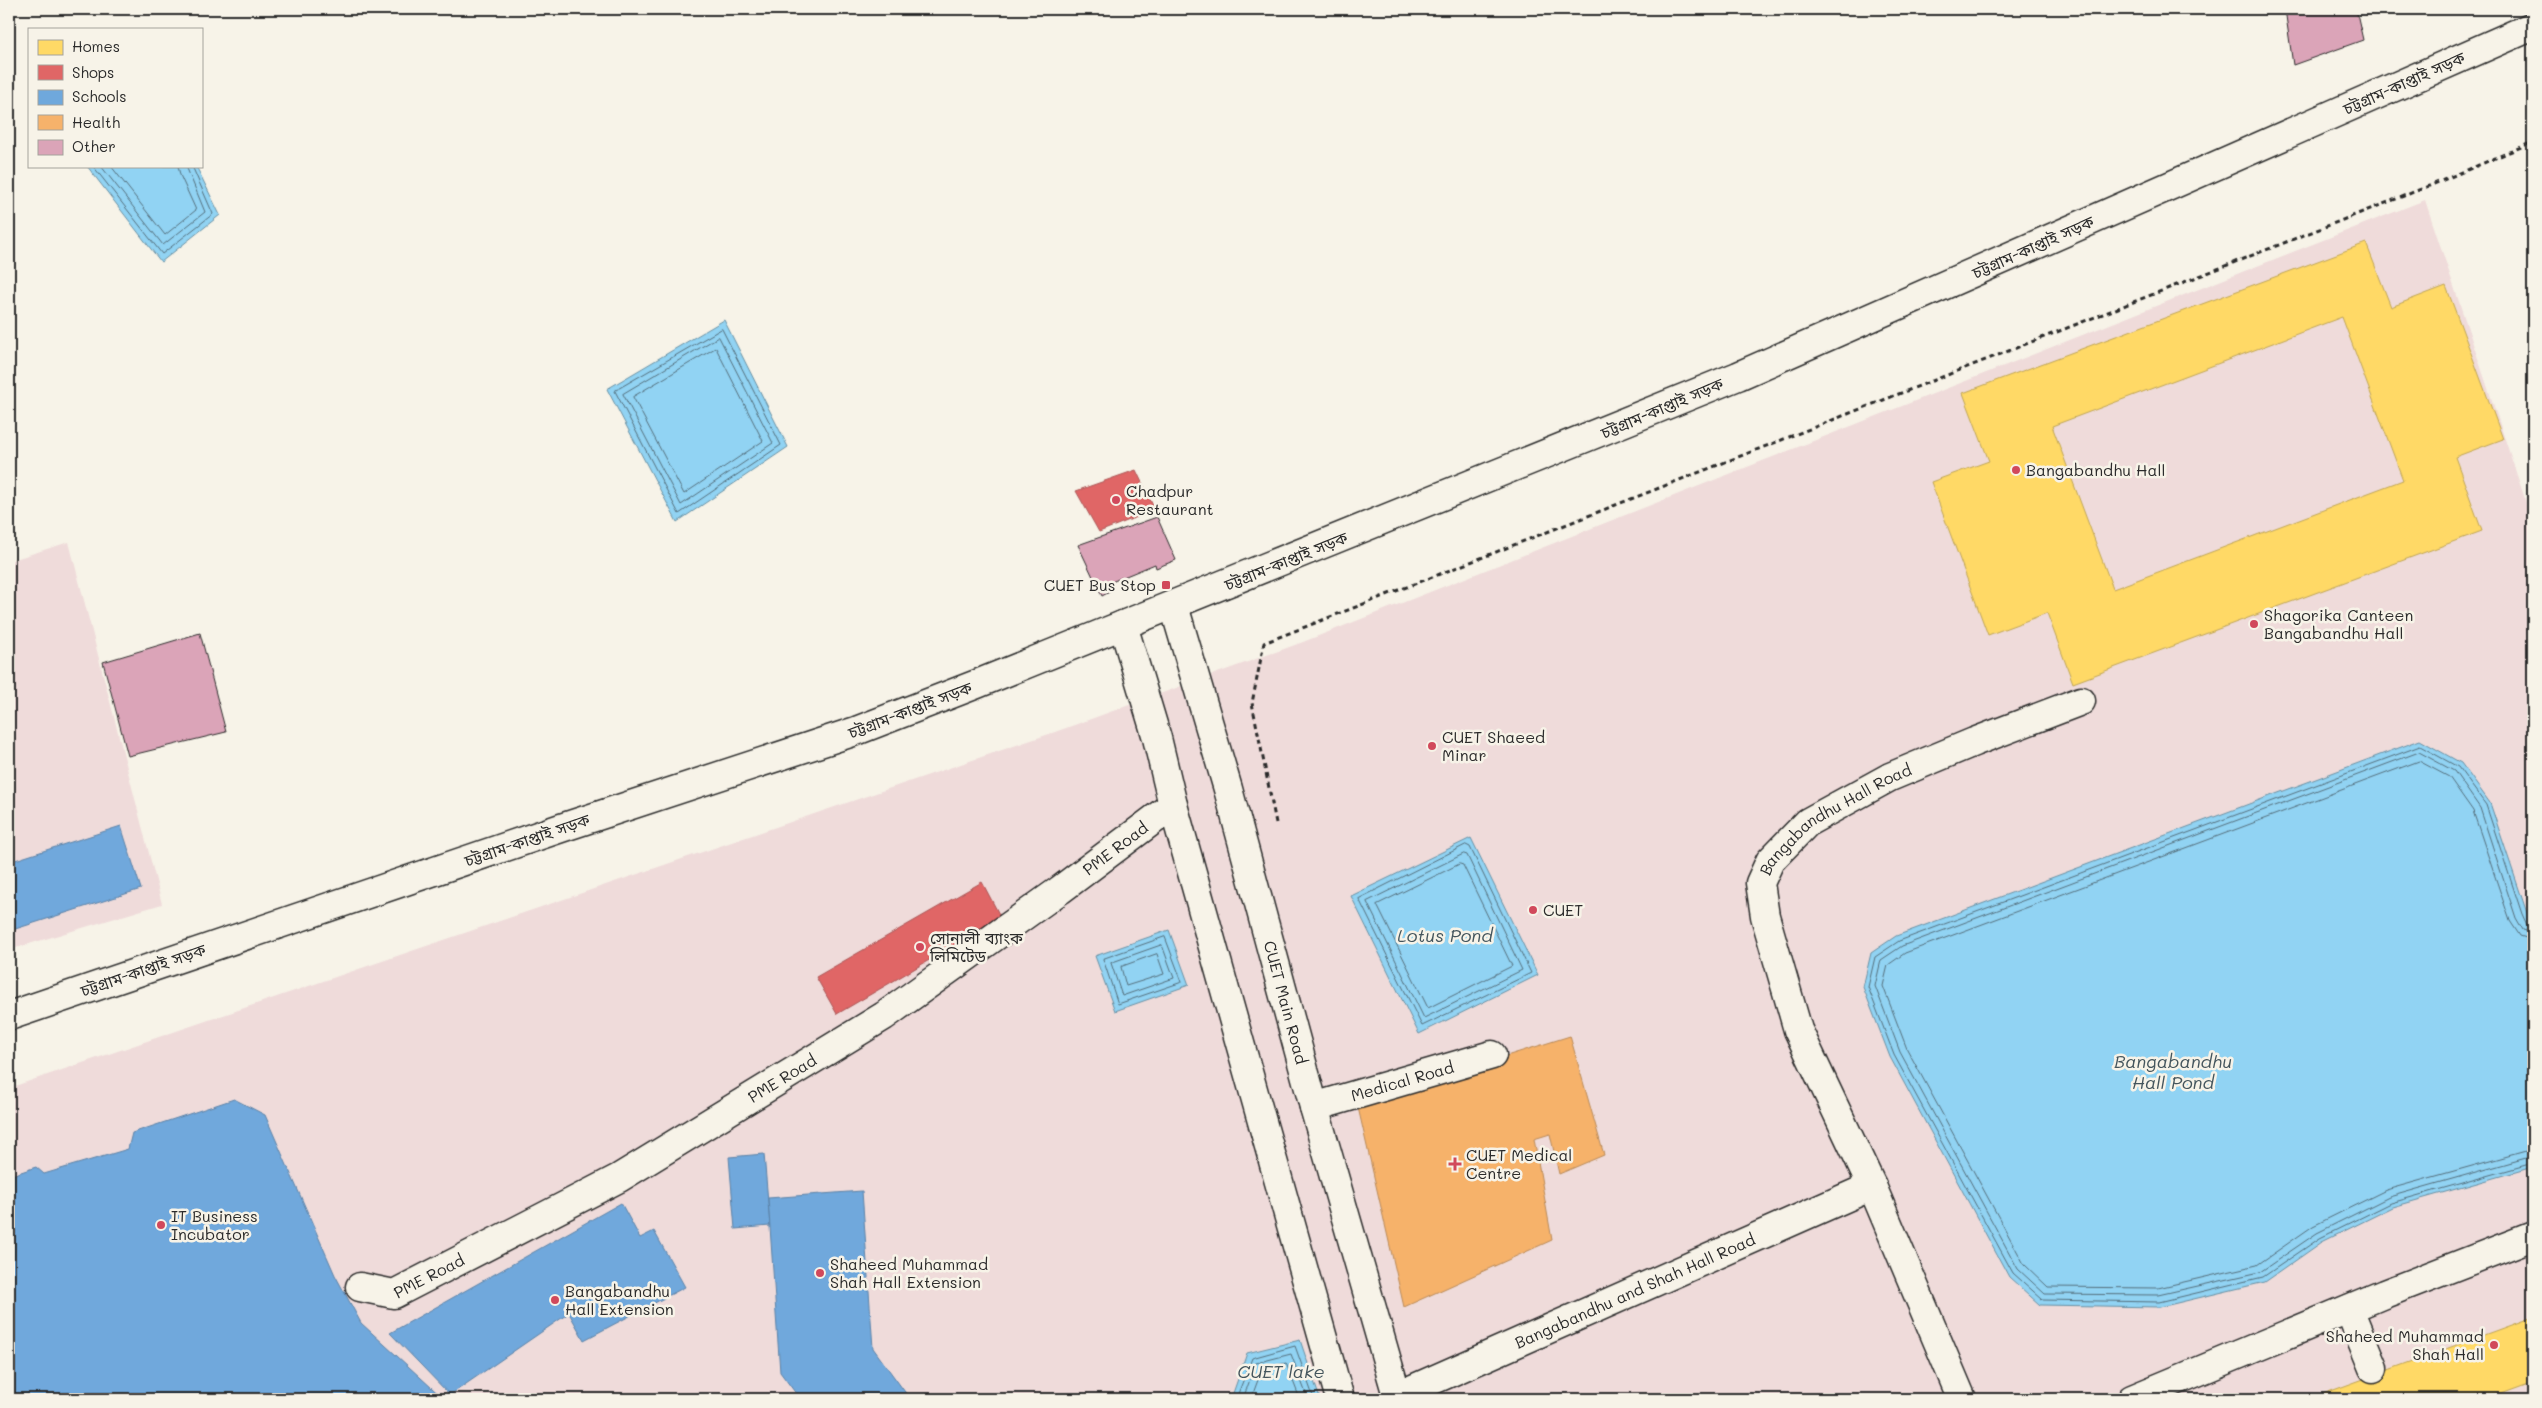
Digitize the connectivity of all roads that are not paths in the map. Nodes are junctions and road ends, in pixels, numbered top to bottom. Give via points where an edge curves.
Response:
1 (2533, 26) edge
2 (1174, 606) junction
3 (1123, 625) junction
4 (2081, 701) dead end
5 (1173, 805) junction
6 (9, 1016) edge
7 (1492, 1055) dead end
8 (1314, 1107) junction
9 (1872, 1186) junction
10 (2533, 1236) edge
11 (360, 1287) dead end
12 (2349, 1309) junction
13 (2373, 1368) dead end
14 (1397, 1398) edge
15 (1340, 1399) edge
16 (1962, 1399) edge
17 (2132, 1399) edge

1 - 2 main road, চট্টগ্রাম-কাপ্তাই সড়ক via 1738,376
2 - 3 main road, চট্টগ্রাম-কাপ্তাই সড়ক
2 - 8 main road, CUET Main Road via 1228,789
3 - 5 main road via 1157,738
3 - 6 main road, চট্টগ্রাম-কাপ্তাই সড়ক via 856,731
4 - 9 main road, Bangabandhu Hall Road via 1890,777 1808,822 1770,861 1760,883 1798,1030
5 - 11 main road, PME Road via 884,1016 619,1178 394,1294
5 - 15 main road
7 - 8 main road, Medical Road
8 - 14 main road, CUET Main Road
9 - 14 main road, Bangabandhu and Shah Hall Road
9 - 16 main road, Bangabandhu Hall Road
10 - 12 main road
12 - 13 main road
12 - 17 main road

